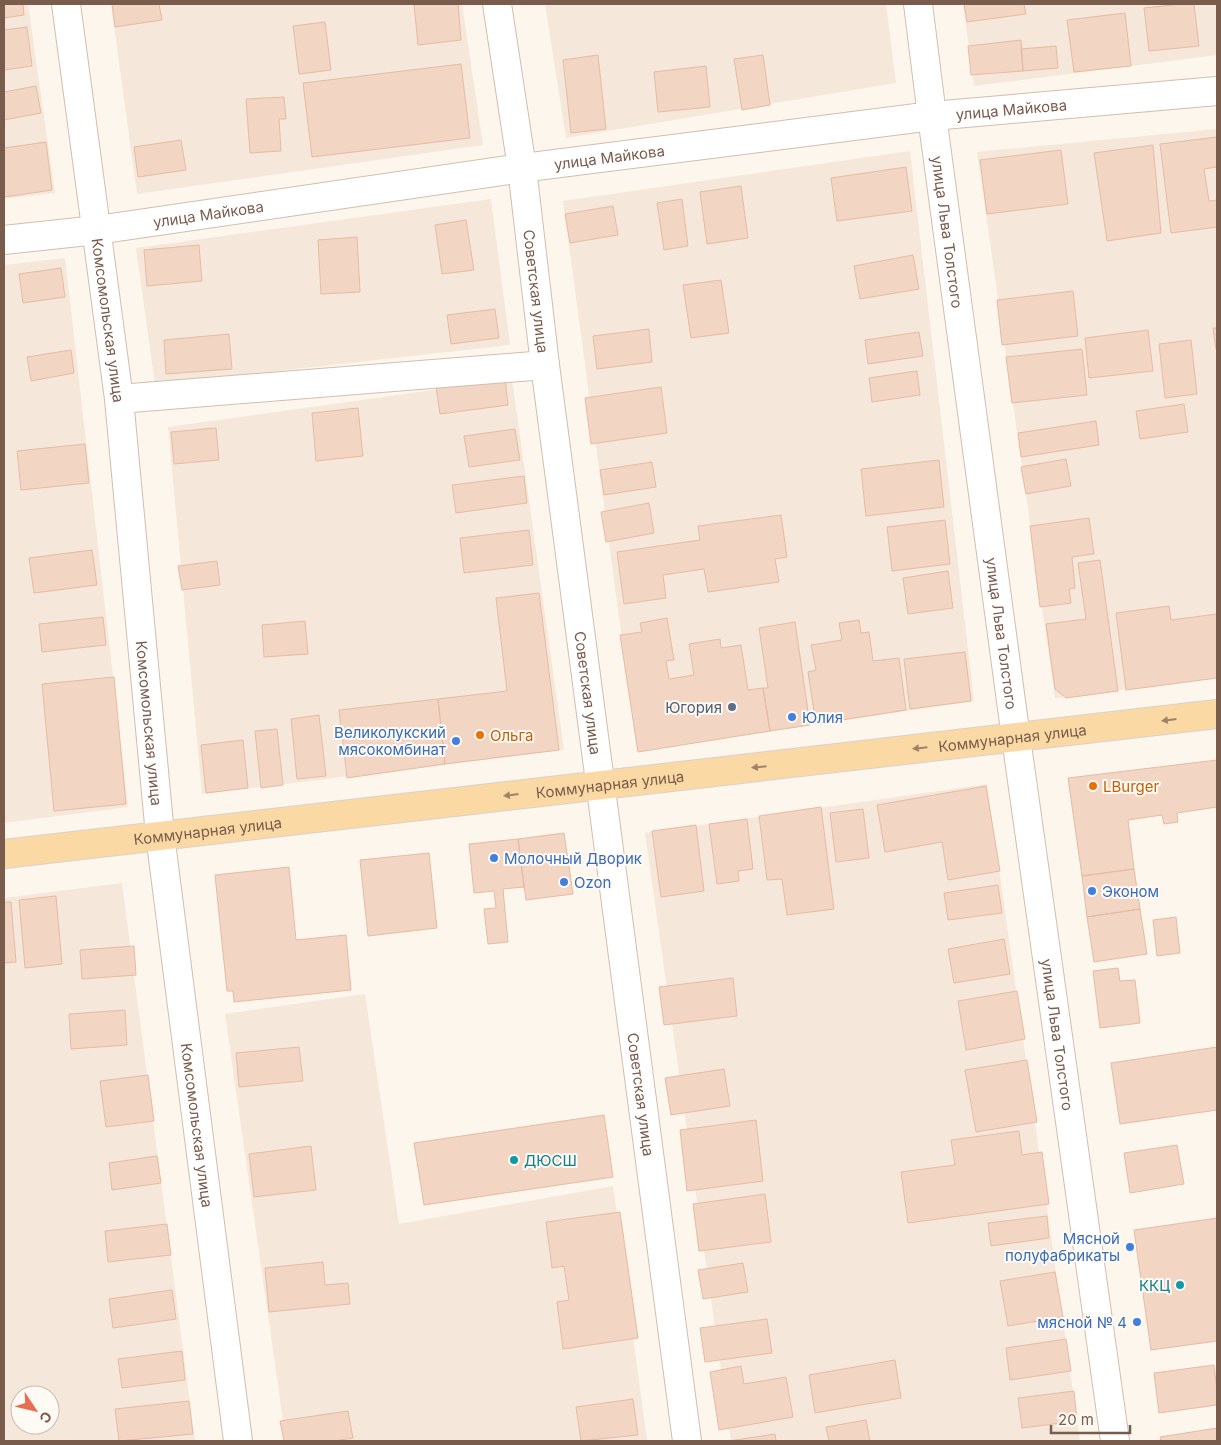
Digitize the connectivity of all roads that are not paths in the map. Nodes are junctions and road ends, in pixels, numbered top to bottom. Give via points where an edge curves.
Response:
1 (66, 4) edge
2 (497, 4) edge
3 (918, 4) edge
4 (1217, 91) edge
5 (932, 116) junction
6 (522, 168) junction
7 (96, 230) junction
8 (4, 240) edge
9 (545, 366) junction
10 (119, 399) junction
11 (1217, 714) edge
12 (1016, 738) junction
13 (601, 784) junction
14 (160, 835) junction
15 (4, 854) edge
16 (238, 1441) edge
17 (686, 1441) edge
18 (1115, 1441) edge

1 - 7 street, Комсомольская улица
2 - 6 street, Советская улица
3 - 5 street, улица Льва Толстого
4 - 5 street, улица Майкова
5 - 6 street, улица Майкова
5 - 12 street, улица Льва Толстого
6 - 7 street, улица Майкова
6 - 9 street, Советская улица
7 - 8 street, улица Майкова
7 - 10 street, Комсомольская улица
9 - 10 street
9 - 13 street, Советская улица
10 - 14 street, Комсомольская улица
11 -> 12 main road, Коммунарная улица
12 -> 13 main road, Коммунарная улица
12 - 18 street, улица Льва Толстого
13 -> 14 main road, Коммунарная улица
13 - 17 street, Советская улица
14 - 15 main road, Коммунарная улица
14 - 16 street, Комсомольская улица

